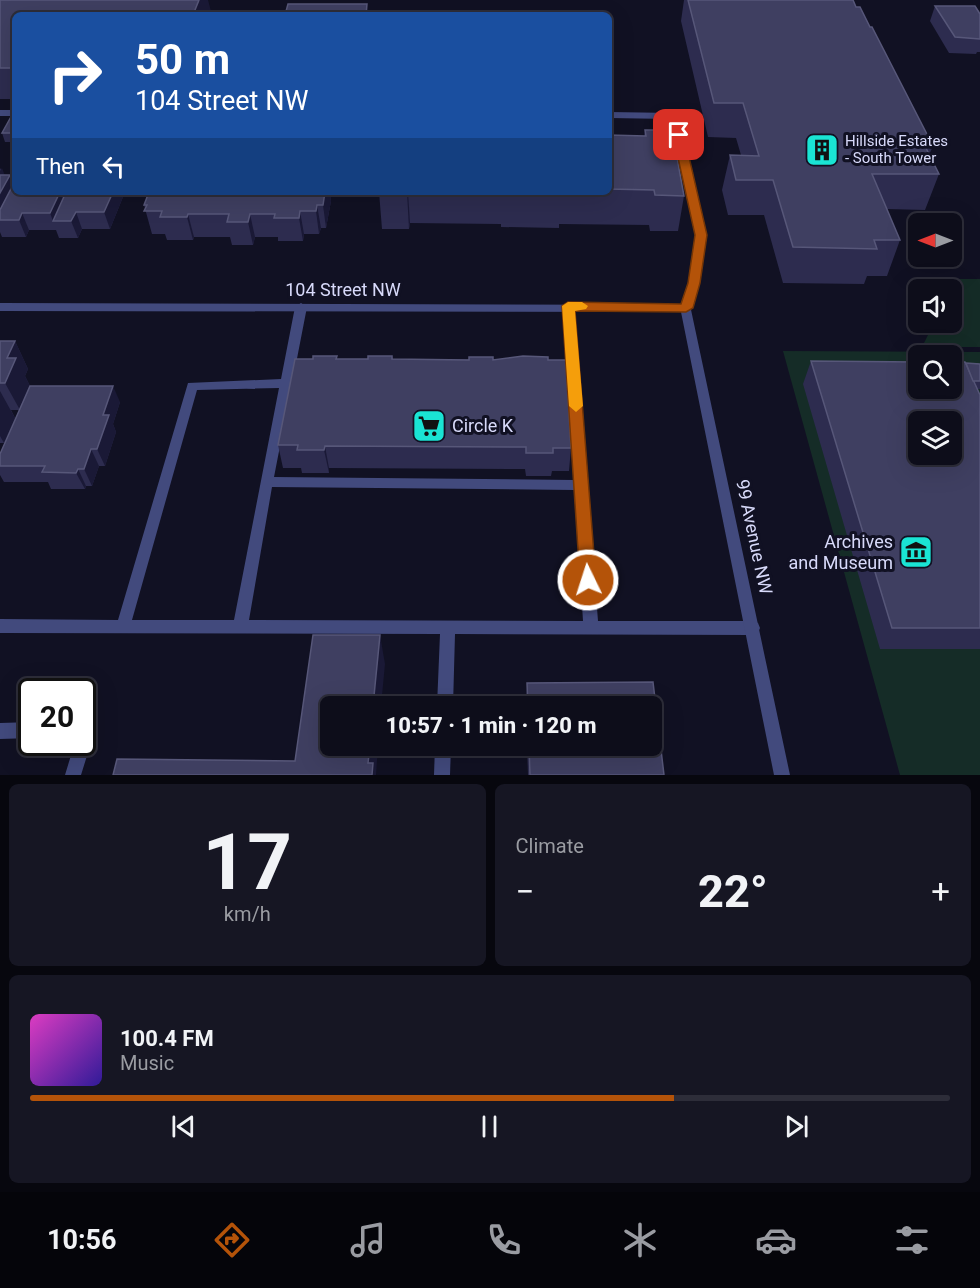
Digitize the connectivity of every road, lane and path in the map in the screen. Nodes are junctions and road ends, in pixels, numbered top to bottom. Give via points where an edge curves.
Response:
1 (612, 115) edge
2 (568, 306) junction
3 (0, 307) edge
4 (301, 307) junction
5 (686, 308) junction
6 (286, 383) junction
7 (266, 482) junction
8 (582, 485) junction
9 (0, 626) edge
10 (123, 627) junction
11 (240, 627) junction
12 (448, 627) junction
13 (591, 627) junction
14 (753, 628) junction
15 (445, 696) edge
16 (18, 730) edge
17 (0, 731) edge
18 (79, 756) edge
19 (443, 756) edge
20 (73, 775) edge
21 (442, 775) edge
22 (782, 775) edge

1 - 5 street via 674,116 701,235
2 - 4 street, 104 Street NW
2 - 5 street, 104 Street NW
2 - 8 street
3 - 4 street, 104 Street NW
4 - 6 street
5 - 14 street, 99 Avenue NW
6 - 7 street
6 - 10 street via 192,386
7 - 8 street
7 - 11 street
8 - 13 street
9 - 10 street
10 - 11 street
11 - 12 street
12 - 13 street
12 - 15 street
13 - 14 street
14 - 22 street, 99 Avenue NW
16 - 17 street
18 - 20 street
19 - 21 street

